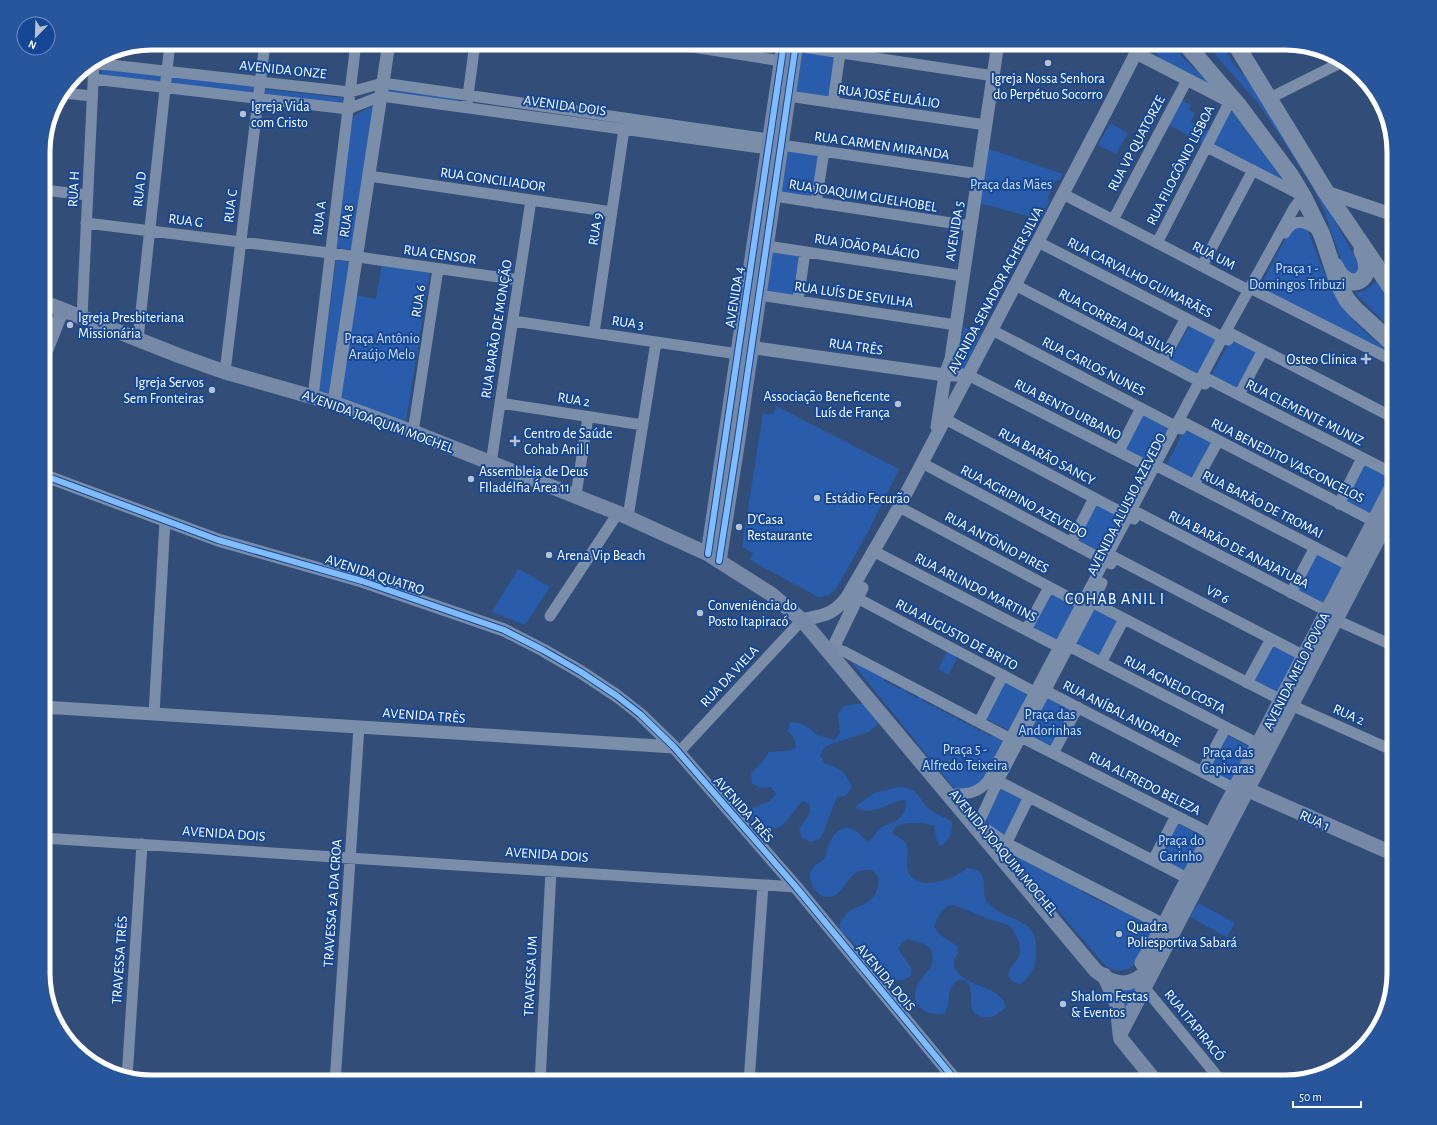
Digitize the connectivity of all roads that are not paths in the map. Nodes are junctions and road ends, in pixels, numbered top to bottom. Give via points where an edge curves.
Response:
1 (169, 50) edge
2 (263, 50) edge
3 (355, 50) edge
4 (388, 50) edge
5 (474, 50) edge
6 (712, 50) edge
7 (788, 50) edge
8 (792, 50) edge
9 (824, 50) edge
10 (991, 50) edge
11 (996, 50) edge
12 (1136, 50) edge
13 (1144, 50) edge
14 (1191, 50) edge
15 (1200, 50) edge
16 (1239, 50) edge
17 (840, 53) junction
18 (782, 61) junction
19 (103, 63) edge
20 (1337, 65) edge
21 (94, 69) edge
22 (167, 71) junction
23 (990, 75) junction
24 (93, 79) junction
25 (1187, 80) junction
26 (260, 82) junction
27 (166, 88) junction
28 (382, 89) junction
29 (350, 92) junction
30 (69, 94) edge
31 (468, 95) junction
32 (92, 96) junction
33 (788, 96) junction
34 (258, 99) junction
35 (1268, 99) junction
36 (833, 103) junction
37 (1235, 104) junction
38 (466, 107) junction
39 (348, 109) junction
40 (982, 125) junction
41 (624, 129) junction
42 (777, 145) junction
43 (1207, 147) junction
44 (824, 151) junction
45 (1253, 170) junction
46 (975, 173) junction
47 (369, 176) junction
48 (50, 191) edge
49 (1326, 192) junction
50 (1063, 194) junction
51 (87, 195) junction
52 (774, 196) junction
53 (1303, 196) junction
54 (531, 200) junction
55 (816, 203) junction
56 (612, 212) junction
57 (1387, 212) edge
58 (1343, 218) junction
59 (1113, 220) junction
60 (86, 223) junction
61 (967, 226) junction
62 (150, 231) junction
63 (1321, 233) junction
64 (240, 242) junction
65 (1038, 242) junction
66 (1157, 243) junction
67 (767, 246) junction
68 (805, 252) junction
69 (330, 253) junction
70 (356, 257) junction
71 (1202, 266) junction
72 (438, 269) junction
73 (960, 276) junction
74 (519, 280) junction
75 (1387, 282) edge
76 (1015, 285) junction
77 (1251, 290) junction
78 (753, 295) junction
79 (798, 301) junction
80 (50, 305) edge
81 (63, 310) junction
82 (82, 317) junction
83 (1186, 318) junction
84 (513, 321) junction
85 (952, 324) junction
86 (992, 330) junction
87 (594, 333) junction
88 (1227, 335) junction
89 (138, 339) junction
90 (1387, 339) edge
91 (50, 342) edge
92 (656, 342) junction
93 (743, 349) junction
94 (1263, 350) junction
95 (1387, 358) edge
96 (1162, 362) junction
97 (225, 372) junction
98 (945, 375) junction
99 (968, 375) junction
100 (1204, 380) junction
101 (1239, 395) junction
102 (313, 397) junction
103 (500, 403) junction
104 (334, 404) junction
105 (1141, 408) junction
106 (1387, 415) edge
107 (588, 417) junction
108 (945, 419) junction
109 (643, 425) junction
110 (1180, 425) junction
111 (413, 432) junction
112 (935, 439) junction
113 (1218, 441) junction
114 (1119, 451) junction
115 (1362, 458) junction
116 (491, 463) junction
117 (922, 463) junction
118 (1157, 468) junction
119 (1387, 470) edge
120 (50, 478) edge
121 (1194, 485) junction
122 (576, 495) junction
123 (1094, 498) junction
124 (1387, 502) edge
125 (1339, 504) junction
126 (899, 507) junction
127 (623, 515) junction
128 (1387, 515) edge
129 (1134, 516) junction
130 (166, 521) junction
131 (1379, 524) junction
132 (1071, 543) junction
133 (1315, 547) junction
134 (879, 554) junction
135 (716, 558) junction
136 (1110, 559) junction
137 (1351, 566) junction
138 (1049, 587) junction
139 (1291, 593) junction
140 (857, 598) junction
141 (1087, 605) junction
142 (550, 616) dead end
143 (1332, 616) junction
144 (805, 619) junction
145 (1124, 619) junction
146 (1026, 630) junction
147 (1271, 639) junction
148 (1387, 643) edge
149 (1064, 647) junction
150 (830, 649) junction
151 (1309, 659) junction
152 (1101, 663) junction
153 (1003, 675) junction
154 (1248, 683) junction
155 (1040, 692) junction
156 (1286, 703) junction
157 (50, 707) edge
158 (1078, 707) junction
159 (154, 714) junction
160 (979, 722) junction
161 (359, 727) junction
162 (1226, 728) junction
163 (1016, 738) junction
164 (1263, 747) junction
165 (1387, 748) edge
166 (676, 749) junction
167 (1053, 753) junction
168 (1202, 772) junction
169 (998, 781) junction
170 (1240, 788) junction
171 (955, 794) junction
172 (1029, 797) junction
173 (1176, 816) junction
174 (979, 825) junction
175 (1212, 834) junction
176 (50, 838) edge
177 (142, 844) junction
178 (1006, 844) junction
179 (1387, 851) edge
180 (350, 858) junction
181 (1153, 860) junction
182 (551, 871) junction
183 (1189, 879) junction
184 (763, 884) junction
185 (796, 887) junction
186 (1167, 936) junction
187 (1095, 964) junction
188 (1106, 978) junction
189 (1144, 987) junction
190 (1120, 1034) junction
191 (127, 1072) edge
192 (335, 1075) edge
193 (540, 1075) edge
194 (749, 1075) edge
195 (951, 1075) edge
196 (1150, 1075) edge
197 (1216, 1075) edge

1 - 22 street, RUA D
2 - 26 street, RUA C
3 - 29 street, RUA A
4 - 28 street, RUA 8
5 - 31 street
6 - 18 street
7 - 18 main road, AVENIDA 4
8 - 33 main road, AVENIDA 4
9 - 17 street
10 - 23 street, AVENIDA 5
11 - 23 street, AVENIDA 5
12 - 50 street, AVENIDA SENADOR ACHER SILVA
13 - 25 street
14 - 37 main road
15 - 37 main road
16 - 35 main road
17 - 23 street
17 - 36 street
18 - 42 main road, AVENIDA 4
19 - 22 street, AVENIDA ONZE
20 - 35 street
21 - 24 street, RUA H
22 - 26 street, AVENIDA ONZE
22 - 27 street, RUA D
23 - 40 street, AVENIDA 5
24 - 27 street
24 - 32 street, RUA H
25 - 37 street
25 - 59 street, RUA VP QUATORZE
26 - 29 street, AVENIDA ONZE
26 - 34 street, RUA C
27 - 34 street
27 - 62 street, RUA D
28 - 29 street, AVENIDA DOIS
28 - 31 street, AVENIDA DOIS
28 - 38 street, AVENIDA DOIS
28 - 39 street, AVENIDA DOIS
28 - 47 street, RUA 8
29 - 39 street, RUA A
30 - 32 street
31 - 38 street
31 - 42 street, AVENIDA DOIS
32 - 51 street, RUA H
33 - 36 street, RUA JOSÉ EULÁLIO
33 - 42 main road, AVENIDA 4
34 - 39 street
34 - 64 street, RUA C
35 - 49 main road
36 - 40 street, RUA JOSÉ EULÁLIO
37 - 43 street, RUA FILOGÔNIO LISBOA
37 - 53 main road
38 - 41 street, AVENIDA DOIS
39 - 69 street, RUA A
40 - 46 street, AVENIDA 5
41 - 42 street, AVENIDA DOIS
41 - 56 street, RUA 9
42 - 44 street, RUA CARMEN MIRANDA
42 - 52 main road, AVENIDA 4
42 - 78 main road, AVENIDA 4
43 - 45 street
43 - 66 street, RUA FILOGÔNIO LISBOA
44 - 46 street, RUA CARMEN MIRANDA
44 - 55 street
45 - 53 street
45 - 71 street
46 - 61 street, AVENIDA 5
47 - 54 street, RUA CONCILIADOR
47 - 70 street, RUA 8
48 - 51 street
49 - 57 street
49 - 58 main road
50 - 59 street, RUA UM
50 - 65 street, AVENIDA SENADOR ACHER SILVA
51 - 60 street, RUA H
52 - 55 street, RUA JOAQUIM GUELHOBEL
52 - 67 main road, AVENIDA 4
53 - 63 main road
53 - 77 street, AVENIDA ALUISIO AZEVEDO via 1294,208
54 - 56 street, RUA CONCILIADOR
54 - 74 street, RUA BARÃO DE MONÇÃO
55 - 61 street, RUA JOAQUIM GUELHOBEL
56 - 87 street, RUA 9
58 - 63 main road via 1366,261 1367,271 1362,280 1350,282 1339,274
58 - 75 main road
59 - 66 street, RUA UM
60 - 62 street, RUA G
60 - 82 street, RUA H
61 - 73 street, AVENIDA 5
62 - 64 street, RUA G
62 - 89 street, RUA D
63 - 77 street, AVENIDA ALUISIO AZEVEDO via 1302,222 1292,224
63 - 90 main road via 1334,275 1347,300
64 - 69 street, RUA G
64 - 97 street, RUA C
65 - 76 street, AVENIDA SENADOR ACHER SILVA
65 - 83 street, RUA CARVALHO GUIMARÃES
66 - 71 street, RUA UM
67 - 68 street, RUA JOÃO PALÁCIO
67 - 78 main road, AVENIDA 4
68 - 73 street, RUA JOÃO PALÁCIO
68 - 79 street
69 - 70 street, RUA CENSOR
69 - 102 street, RUA A
70 - 72 street, RUA CENSOR
70 - 104 street, RUA 8
71 - 77 street, RUA UM
72 - 74 street, RUA CENSOR
72 - 111 street, RUA 6
73 - 85 street, AVENIDA 5
74 - 84 street, RUA BARÃO DE MONÇÃO
76 - 86 street, AVENIDA SENADOR ACHER SILVA
76 - 96 street, RUA CORREIA DA SILVA
77 - 88 street, AVENIDA ALUISIO AZEVEDO
77 - 95 street, RUA UM
78 - 79 street, RUA LUÍS DE SEVILHA
78 - 93 main road, AVENIDA 4
79 - 85 street, RUA LUÍS DE SEVILHA
80 - 81 main road, AVENIDA JOAQUIM MOCHEL
81 - 82 main road, AVENIDA JOAQUIM MOCHEL
81 - 91 street
82 - 89 main road, AVENIDA JOAQUIM MOCHEL
83 - 88 street, RUA CARVALHO GUIMARÃES
83 - 96 street
84 - 87 street, RUA 3
84 - 103 street, RUA BARÃO DE MONÇÃO
85 - 98 street, AVENIDA 5 via 944,357
86 - 99 street, AVENIDA SENADOR ACHER SILVA
86 - 105 street, RUA CARLOS NUNES
87 - 92 street, RUA 3
88 - 94 street, RUA CARVALHO GUIMARÃES
88 - 100 street, AVENIDA ALUISIO AZEVEDO
89 - 97 main road, AVENIDA JOAQUIM MOCHEL
92 - 93 street, RUA 3
92 - 109 street
93 - 98 street, RUA TRÊS
93 - 135 main road, AVENIDA 4
94 - 101 street
94 - 106 street, RUA CARVALHO GUIMARÃES
96 - 100 street, RUA CORREIA DA SILVA
97 - 102 main road, AVENIDA JOAQUIM MOCHEL
98 - 99 street, RUA TRÊS
98 - 112 street, AVENIDA 5
99 - 108 street, AVENIDA SENADOR ACHER SILVA
99 - 114 street, RUA BENTO URBANO
100 - 101 street, RUA CLEMENTE MUNIZ
100 - 110 street, AVENIDA ALUISIO AZEVEDO
101 - 115 street, RUA CLEMENTE MUNIZ
102 - 104 main road, AVENIDA JOAQUIM MOCHEL
103 - 107 street, RUA 2
103 - 116 street, RUA BARÃO DE MONÇÃO
104 - 111 main road, AVENIDA JOAQUIM MOCHEL
105 - 110 street, RUA CARLOS NUNES
105 - 114 street
107 - 109 street, RUA 2
107 - 122 street
108 - 112 street, AVENIDA SENADOR ACHER SILVA
108 - 123 street, RUA BARÃO SANCY
109 - 127 street
110 - 113 street, RUA BENEDITO VASCONCELOS
110 - 118 street, AVENIDA ALUISIO AZEVEDO
111 - 116 main road, AVENIDA JOAQUIM MOCHEL
112 - 117 street, AVENIDA SENADOR ACHER SILVA
113 - 121 street
113 - 125 street, RUA BENEDITO VASCONCELOS
114 - 118 street, RUA BENTO URBANO
115 - 119 street, RUA CLEMENTE MUNIZ
115 - 125 street
116 - 122 main road, AVENIDA JOAQUIM MOCHEL
117 - 126 street, AVENIDA SENADOR ACHER SILVA
117 - 132 street, RUA AGRIPINO AZEVEDO
118 - 121 street, RUA BARÃO DE TROMAI
118 - 129 street, AVENIDA ALUISIO AZEVEDO
120 - 130 street, AVENIDA QUATRO
121 - 133 street, RUA BARÃO DE TROMAI
122 - 127 main road, AVENIDA JOAQUIM MOCHEL
123 - 129 street, RUA BARÃO SANCY
123 - 132 street
124 - 131 main road, AVENIDA MELO POVOA
125 - 131 street, RUA BENEDITO VASCONCELOS
126 - 134 street, AVENIDA SENADOR ACHER SILVA
126 - 138 street, RUA ANTÔNIO PIRES
126 - 144 street, AVENIDA SENADOR ACHER SILVA via 843,602 834,611
127 - 135 main road, AVENIDA JOAQUIM MOCHEL
127 - 142 street
128 - 131 main road, AVENIDA MELO POVOA
129 - 136 street, AVENIDA ALUISIO AZEVEDO
129 - 139 street, RUA BARÃO DE ANAJATUBA
130 - 159 street
130 - 166 street, AVENIDA QUATRO via 218,540 362,581 504,630 581,672 617,696 656,728
131 - 137 main road, AVENIDA MELO POVOA
131 - 143 main road, AVENIDA MELO POVOA
132 - 136 street, RUA AGRIPINO AZEVEDO
133 - 137 street, RUA BARÃO DE TROMAI
133 - 139 street
134 - 140 street, AVENIDA SENADOR ACHER SILVA
134 - 146 street, RUA ARLINDO MARTINS
135 - 144 main road, AVENIDA JOAQUIM MOCHEL
136 - 141 street, AVENIDA ALUISIO AZEVEDO
136 - 147 street, VP 6
137 - 143 main road, AVENIDA MELO POVOA
138 - 141 street, RUA ANTÔNIO PIRES
138 - 146 street
139 - 143 street, RUA BARÃO DE ANAJATUBA
140 - 150 street, AVENIDA SENADOR ACHER SILVA
140 - 153 street, RUA AUGUSTO DE BRITO
141 - 145 street, RUA ANTÔNIO PIRES
141 - 149 street, AVENIDA ALUISIO AZEVEDO
143 - 148 street
143 - 151 main road, AVENIDA MELO POVOA
144 - 150 main road, AVENIDA JOAQUIM MOCHEL
144 - 166 street, RUA DA VIELA
145 - 152 street
145 - 154 street, RUA ANTÔNIO PIRES
146 - 149 street, RUA ARLINDO MARTINS
147 - 151 street, VP 6
147 - 154 street
149 - 152 street, RUA AGNELO COSTA
149 - 155 street, AVENIDA ALUISIO AZEVEDO
150 - 160 street, RUA ALFREDO BELEZA via 845,652
150 - 171 main road, AVENIDA JOAQUIM MOCHEL
150 - 174 main road, AVENIDA JOAQUIM MOCHEL
151 - 156 main road, AVENIDA MELO POVOA
152 - 162 street, RUA AGNELO COSTA
153 - 155 street, RUA AUGUSTO DE BRITO
153 - 160 street
154 - 156 street, RUA 2
155 - 158 street, RUA ANÍBAL ANDRADE
155 - 163 street, AVENIDA ALUISIO AZEVEDO
156 - 164 main road, AVENIDA MELO POVOA
156 - 165 street, RUA 2
157 - 159 street, AVENIDA TRÊS
158 - 167 street
158 - 168 street, RUA ANÍBAL ANDRADE
159 - 161 street, AVENIDA TRÊS
160 - 163 street, RUA ALFREDO BELEZA
161 - 166 street, AVENIDA TRÊS
161 - 180 street, TRAVESSA 2A DA CROA
162 - 164 street, RUA AGNELO COSTA
162 - 168 street
163 - 167 street, RUA ALFREDO BELEZA
163 - 169 street, AVENIDA ALUISIO AZEVEDO
163 - 171 street, AVENIDA ALUISIO AZEVEDO via 982,788 969,794
164 - 170 main road, AVENIDA MELO POVOA
166 - 185 street, AVENIDA TRÊS
167 - 173 street, RUA ALFREDO BELEZA
168 - 170 street, RUA ANÍBAL ANDRADE
169 - 172 street
169 - 174 street, AVENIDA ALUISIO AZEVEDO
170 - 175 main road, AVENIDA MELO POVOA
170 - 179 main road, RUA 1
170 - 186 main road, AVENIDA MELO POVOA
171 - 174 main road, AVENIDA JOAQUIM MOCHEL
172 - 178 street
172 - 181 street
173 - 175 street, RUA ALFREDO BELEZA
173 - 181 street
174 - 178 street
174 - 187 main road, AVENIDA JOAQUIM MOCHEL
175 - 183 main road, AVENIDA MELO POVOA
176 - 177 street, AVENIDA DOIS
177 - 180 street, AVENIDA DOIS
177 - 191 street, TRAVESSA TRÊS
178 - 186 street
180 - 182 street, AVENIDA DOIS
180 - 192 street, TRAVESSA 2A DA CROA
181 - 183 street
182 - 184 street, AVENIDA DOIS
182 - 193 street, TRAVESSA UM
183 - 186 main road, AVENIDA MELO POVOA
184 - 185 street, AVENIDA DOIS
184 - 194 street
185 - 195 street, AVENIDA DOIS
186 - 187 main road, AVENIDA MELO POVOA via 1133,971 1115,973
186 - 188 main road, AVENIDA MELO POVOA via 1146,972 1134,981 1120,983
186 - 189 main road, AVENIDA MELO POVOA
187 - 188 main road, AVENIDA MELO POVOA
188 - 190 main road via 1118,1008
189 - 190 main road, AVENIDA MELO POVOA
189 - 197 street, RUA ITAPIRACÓ
190 - 196 main road via 1124,1043

